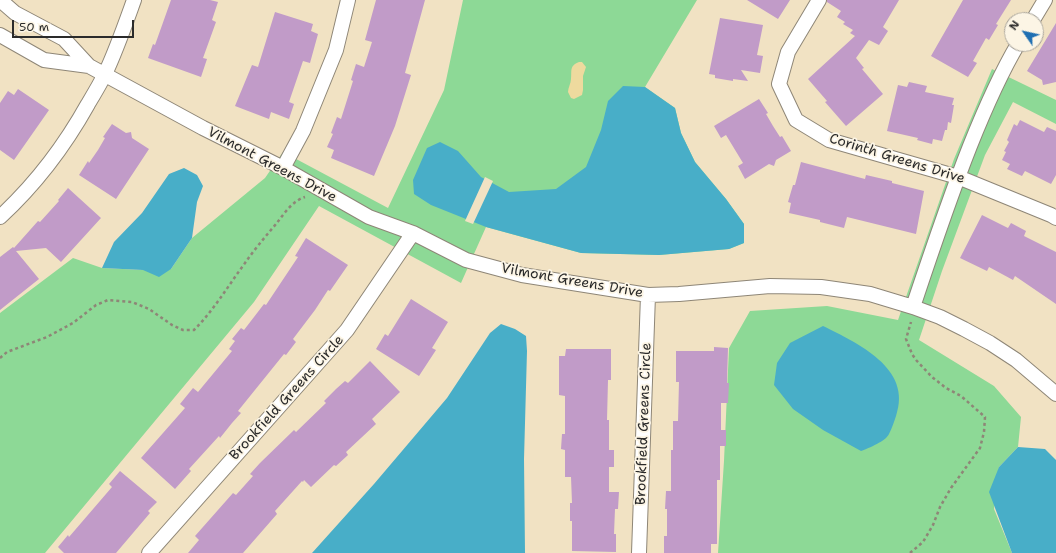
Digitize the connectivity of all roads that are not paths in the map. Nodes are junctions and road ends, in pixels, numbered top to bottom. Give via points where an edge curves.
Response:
1 (0, 0) edge
2 (134, 0) edge
3 (348, 0) edge
4 (819, 0) edge
5 (1045, 0) edge
6 (1038, 12) edge
7 (0, 35) edge
8 (1013, 52) edge
9 (89, 66) junction
10 (105, 74) junction
11 (283, 168) junction
12 (958, 177) junction
13 (0, 217) edge
14 (1056, 218) edge
15 (413, 233) junction
16 (648, 295) junction
17 (912, 313) junction
18 (1056, 394) edge
19 (149, 553) edge
20 (639, 553) edge

1 - 9 street via 15,13 64,39
2 - 10 street
3 - 11 street via 336,50 303,131
4 - 12 street, Corinth Greens Drive via 788,52 779,84 796,120 829,140
5 - 6 street
7 - 9 street via 44,60
8 - 12 street via 983,114
9 - 10 street, Vilmont Greens Drive
10 - 11 street, Vilmont Greens Drive
10 - 13 street via 76,125 49,165
11 - 15 street, Vilmont Greens Drive via 369,217
12 - 14 street, Corinth Greens Drive
12 - 17 street
15 - 16 street, Vilmont Greens Drive via 466,260 522,275
15 - 19 street, Brookfield Greens Circle via 347,330
16 - 17 street, Vilmont Greens Drive via 770,286 821,287 870,294
16 - 20 street, Brookfield Greens Circle
17 - 18 street, Vilmont Greens Drive via 952,323 990,343 1016,360

